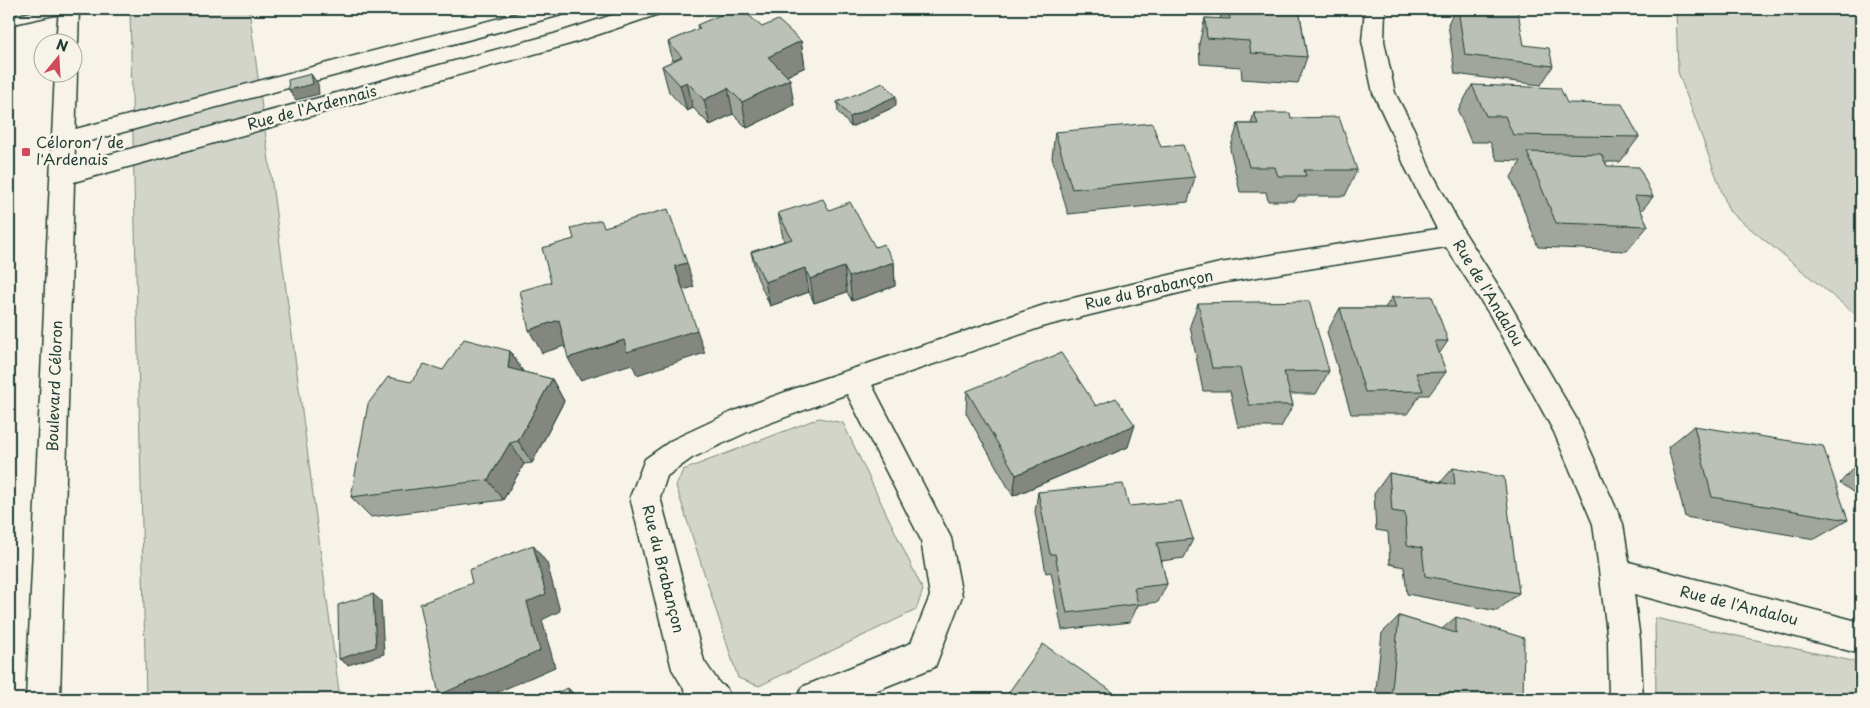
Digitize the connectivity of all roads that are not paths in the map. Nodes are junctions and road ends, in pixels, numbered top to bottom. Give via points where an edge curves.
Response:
1 (63, 9) edge
2 (69, 9) edge
3 (652, 9) edge
4 (1375, 9) edge
5 (554, 10) edge
6 (9, 21) edge
7 (68, 32) edge
8 (562, 39) junction
9 (66, 82) edge
10 (64, 140) junction
11 (63, 176) junction
12 (1454, 236) junction
13 (854, 379) junction
14 (1616, 574) junction
15 (1861, 638) edge
16 (43, 699) edge
17 (714, 699) edge
18 (814, 699) edge
19 (1626, 699) edge

1 - 6 lane
2 - 7 street
3 - 8 street, Rue de l'Ardennais
4 - 12 street, Rue de l'Andalou via 1373,40 1384,93 1417,167
5 - 8 street
5 - 10 street
8 - 11 street, Rue de l'Ardennais
9 - 10 street, Boulevard Céloron
10 - 11 street, Boulevard Céloron
11 - 16 street, Boulevard Céloron
12 - 13 street, Rue du Brabançon via 1220,273 1044,316
12 - 14 street, Rue de l'Andalou via 1566,427 1608,524
13 - 17 street, Rue du Brabançon via 744,420 682,449 655,468 645,497 684,650 689,669 709,698
13 - 18 street via 936,538 946,596 923,655
14 - 15 street, Rue de l'Andalou
14 - 19 street, Rue de l'Andalou via 1624,640

